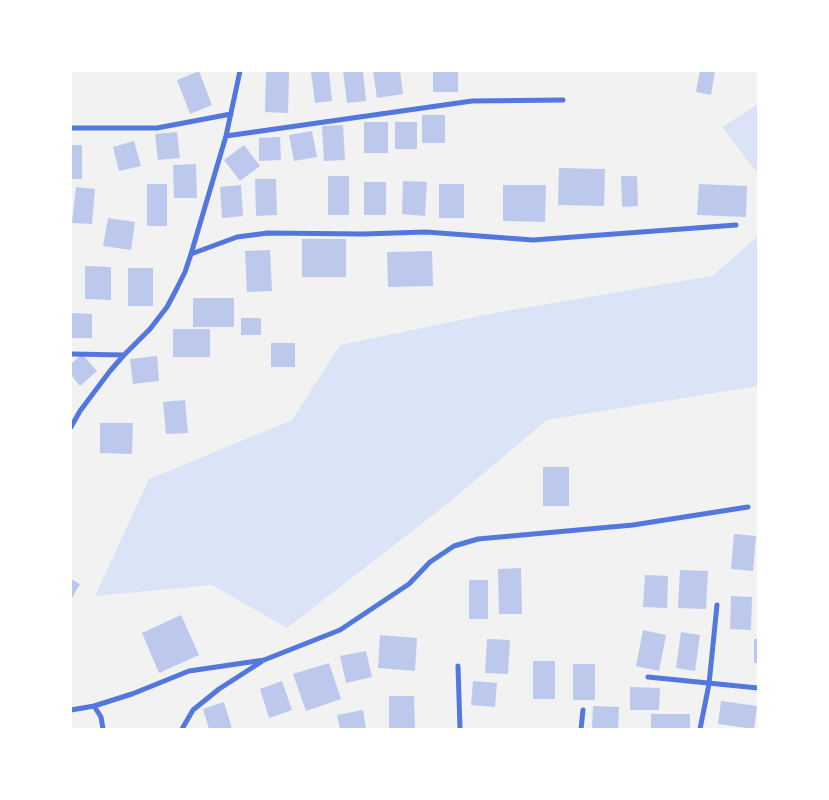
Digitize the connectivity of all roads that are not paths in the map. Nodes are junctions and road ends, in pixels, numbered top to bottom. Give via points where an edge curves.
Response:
1 (240, 71) edge
2 (563, 100) dead end
3 (231, 114) junction
4 (71, 128) edge
5 (226, 136) junction
6 (736, 225) dead end
7 (191, 254) junction
8 (71, 354) edge
9 (124, 355) junction
10 (71, 427) edge
11 (748, 507) dead end
12 (717, 605) dead end
13 (264, 660) junction
14 (458, 666) dead end
15 (648, 677) dead end
16 (709, 684) junction
17 (758, 688) edge
18 (94, 706) junction
19 (71, 710) edge
20 (583, 710) dead end
21 (103, 729) edge
22 (182, 729) edge
23 (460, 729) edge
24 (581, 729) edge
25 (700, 729) edge

1 - 3 street
2 - 5 street via 472,101
3 - 4 street via 157,128
3 - 5 street
5 - 7 street
6 - 7 street via 534,240 426,232 268,233 237,237
7 - 9 street via 167,307
8 - 9 street
9 - 10 street via 80,410
11 - 13 street via 633,525 478,539 454,546 430,562 409,584 340,630
12 - 16 street
13 - 18 street via 189,671
13 - 22 street via 192,710
14 - 23 street
15 - 16 street
16 - 17 street
16 - 25 street
18 - 19 street
18 - 21 street via 101,716
20 - 24 street

